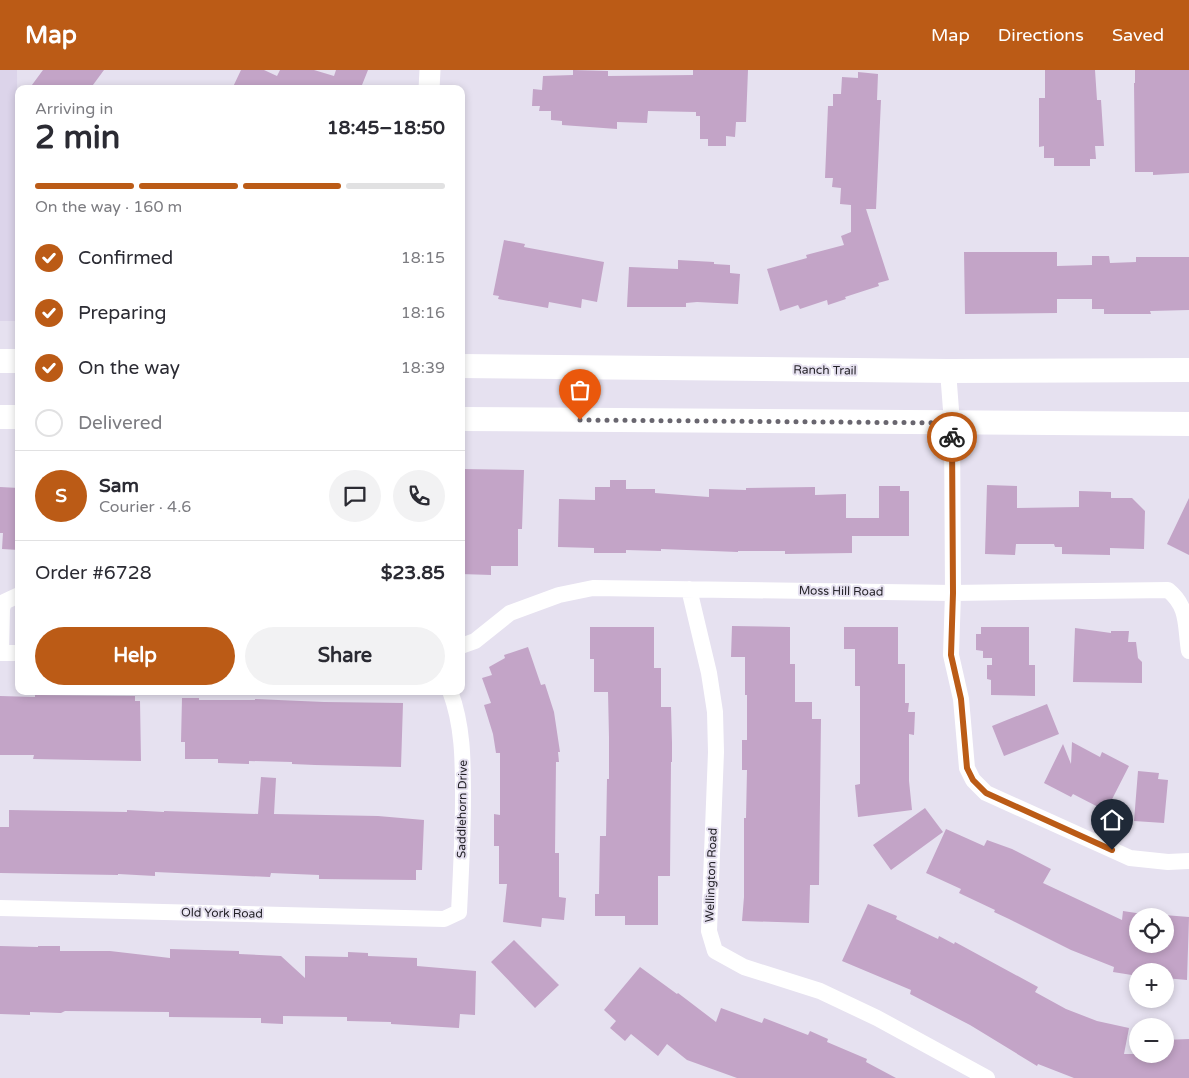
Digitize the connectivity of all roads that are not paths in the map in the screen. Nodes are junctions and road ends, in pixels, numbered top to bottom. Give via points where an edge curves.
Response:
1 (430, 70) edge
2 (429, 85) edge
3 (0, 361) edge
4 (15, 361) edge
5 (465, 366) edge
6 (1189, 370) edge
7 (948, 371) junction
8 (0, 416) edge
9 (15, 417) edge
10 (465, 420) edge
11 (952, 423) junction
12 (1189, 424) edge
13 (689, 589) junction
14 (953, 593) junction
15 (15, 597) edge
16 (465, 645) edge
17 (1189, 651) edge
18 (0, 653) edge
19 (15, 653) edge
20 (452, 695) edge
21 (1189, 861) edge
22 (0, 908) edge
23 (444, 919) joint
24 (988, 1078) edge

1 - 2 street
3 - 4 main road
5 - 7 main road, Ranch Trail
6 - 7 main road, Ranch Trail
7 - 11 street
8 - 9 main road
10 - 11 main road
11 - 12 main road
11 - 14 street
13 - 14 street, Moss Hill Road
13 - 16 street, Moss Hill Road via 593,588 559,595 510,614 475,641
13 - 24 street, Wellington Road via 715,712 709,932 715,951 744,968 820,991
14 - 17 street, Moss Hill Road via 1168,590 1185,611
14 - 21 street via 951,655 961,699 967,768 973,780 986,793 1130,858
15 - 18 street via 4,602 2,609
18 - 19 street
20 - 23 street, Saddlehorn Drive via 463,751 463,831 459,912
22 - 23 street, Old York Road

